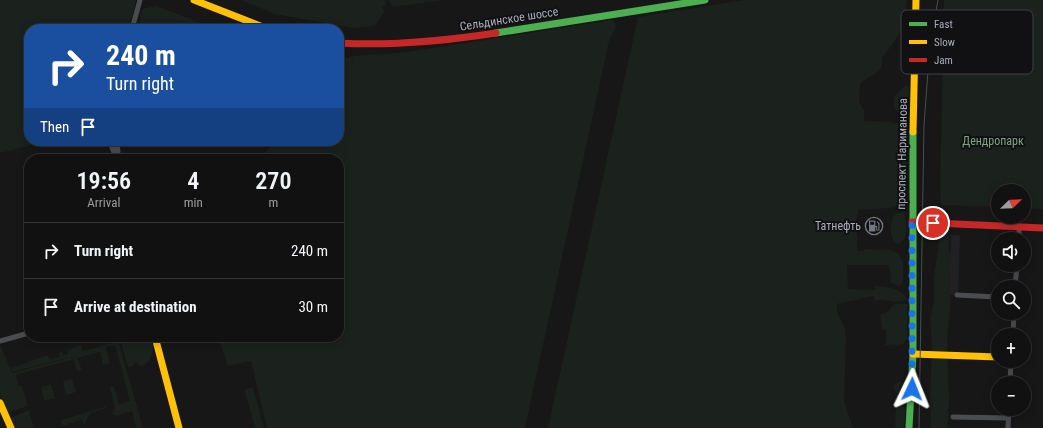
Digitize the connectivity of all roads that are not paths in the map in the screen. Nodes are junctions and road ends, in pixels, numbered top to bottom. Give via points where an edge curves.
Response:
1 (140, 0) edge
2 (194, 0) edge
3 (705, 0) edge
4 (916, 0) edge
5 (916, 10) edge
6 (133, 24) edge
7 (255, 24) edge
8 (344, 43) edge
9 (915, 74) edge
10 (912, 222) junction
11 (1019, 226) junction
12 (1043, 228) edge
13 (1019, 232) edge
14 (957, 295) dead end
15 (991, 297) edge
16 (24, 334) edge
17 (0, 341) edge
18 (156, 342) edge
19 (913, 354) junction
20 (991, 357) edge
21 (0, 403) edge
22 (953, 417) dead end
23 (1008, 418) joint
24 (11, 428) edge
25 (179, 428) edge
26 (909, 428) edge
27 (1008, 428) edge

1 - 6 street
2 - 7 main road
3 - 8 main road, Сельдинское шоссе via 465,38 376,46
4 - 5 main road, проспект Нариманова
9 - 10 main road, проспект Нариманова
10 - 11 main road
10 - 19 main road, проспект Нариманова
11 - 12 main road
11 - 13 street
14 - 15 street
16 - 17 street
18 - 25 main road
19 - 20 main road
19 - 26 main road, проспект Нариманова
21 - 24 main road
22 - 23 street
23 - 27 street

